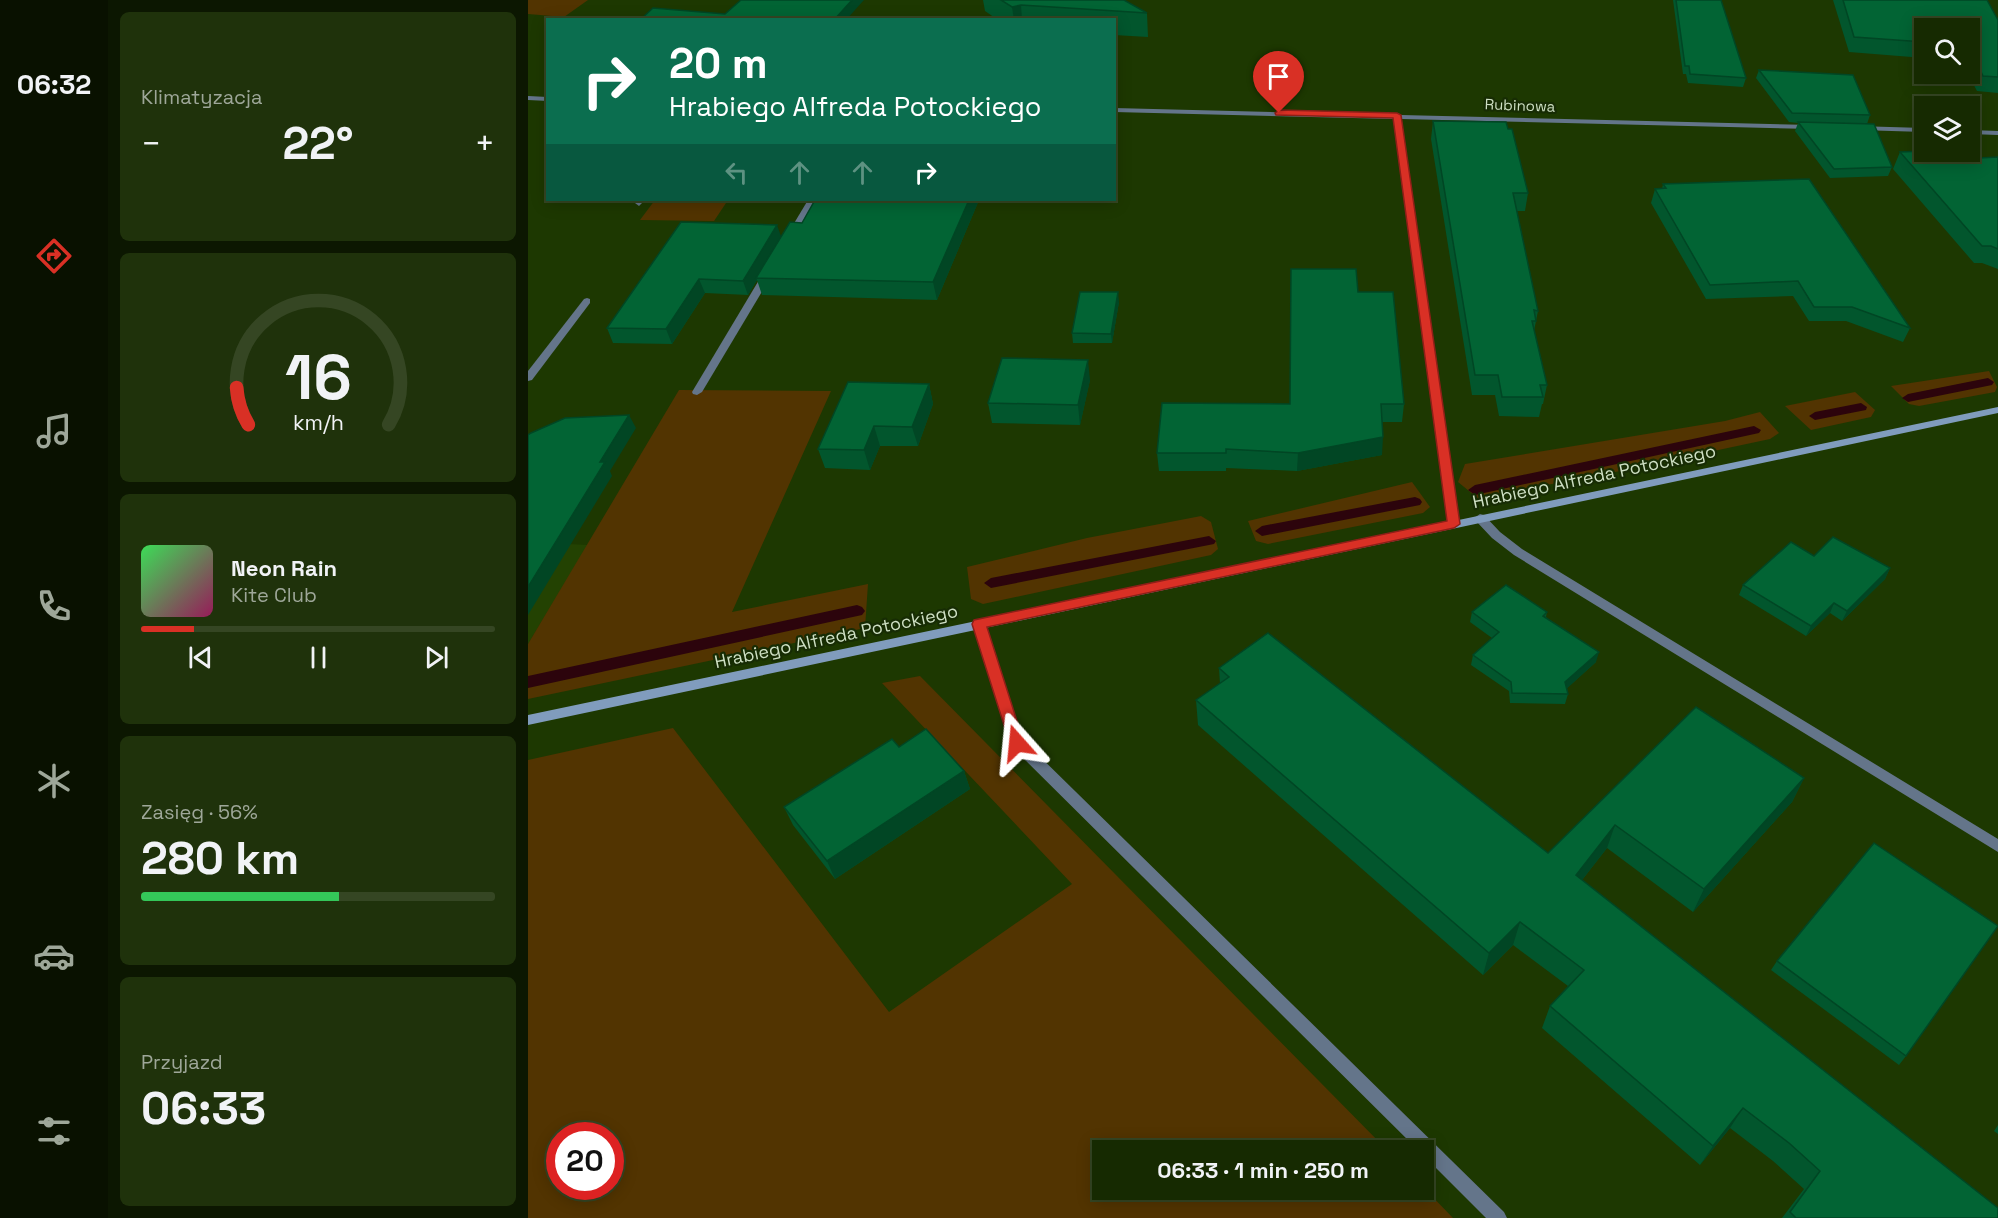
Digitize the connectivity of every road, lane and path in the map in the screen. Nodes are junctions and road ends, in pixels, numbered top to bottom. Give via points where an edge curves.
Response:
1 (528, 98) edge
2 (546, 99) edge
3 (1116, 110) edge
4 (1397, 115) junction
5 (1819, 127) edge
6 (1854, 128) edge
7 (1914, 130) edge
8 (1980, 132) edge
9 (1998, 133) edge
10 (811, 201) edge
11 (788, 240) edge
12 (769, 270) edge
13 (587, 301) dead end
14 (528, 378) edge
15 (697, 392) dead end
16 (1998, 410) edge
17 (1480, 518) junction
18 (1454, 524) junction
19 (979, 624) junction
20 (528, 720) edge
21 (1998, 846) edge
22 (1498, 1218) edge

1 - 2 street
3 - 4 street, Rubinowa
4 - 5 street, Rubinowa
4 - 18 street
6 - 7 street
8 - 9 street
10 - 11 street
12 - 15 street
13 - 14 street
16 - 17 street, Hrabiego Alfreda Potockiego
17 - 18 street, Hrabiego Alfreda Potockiego
17 - 21 street via 1518,552
18 - 19 street, Hrabiego Alfreda Potockiego
19 - 20 street, Hrabiego Alfreda Potockiego
19 - 22 street via 1017,743

